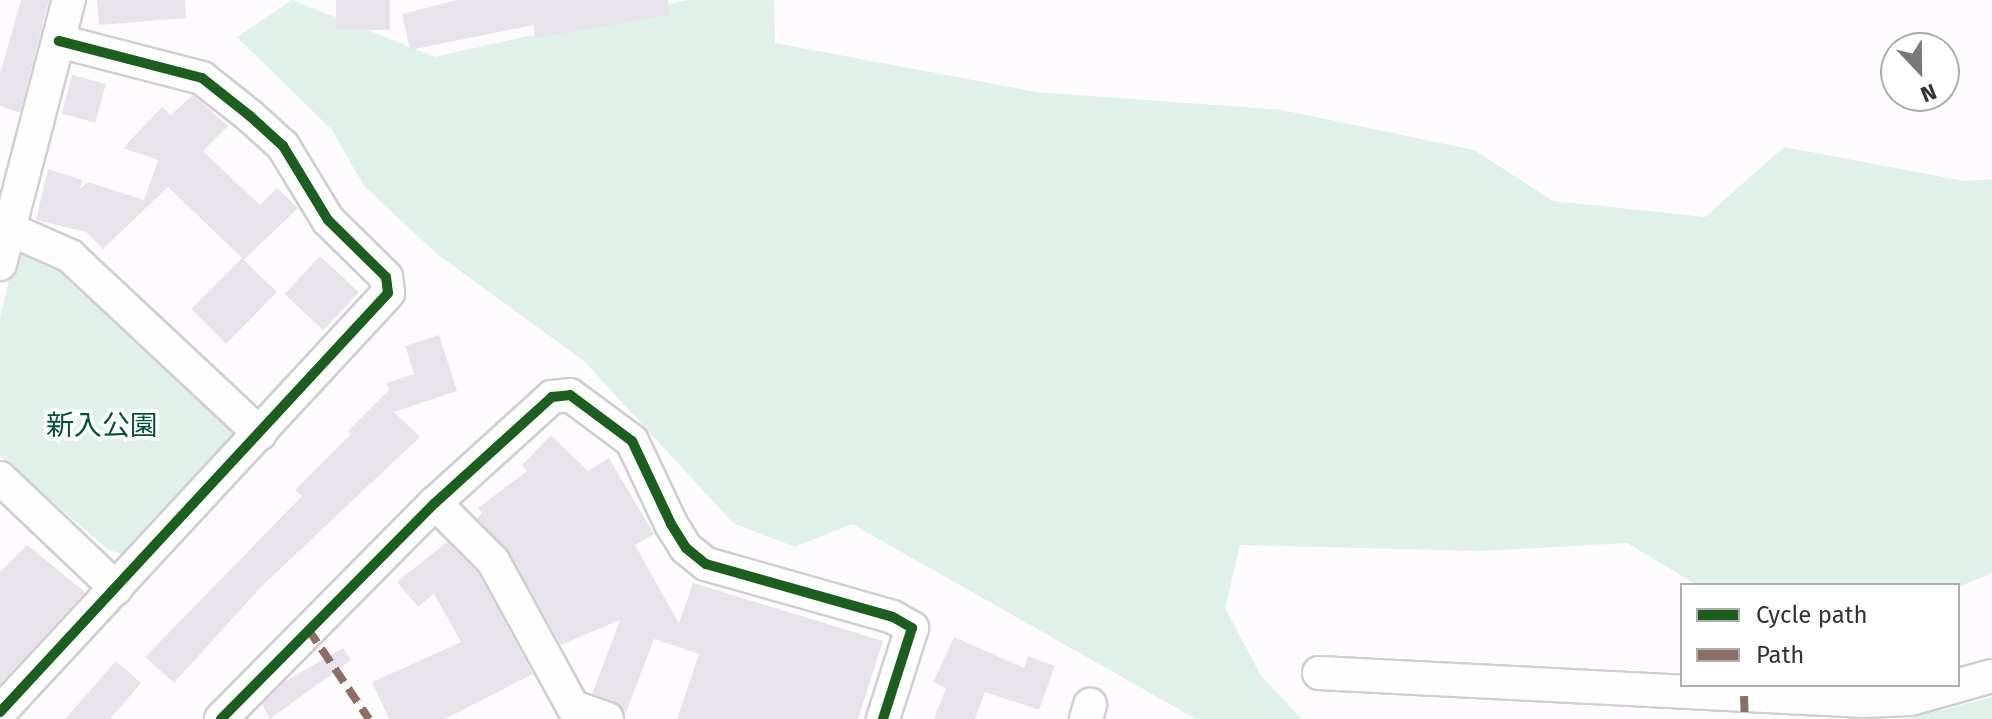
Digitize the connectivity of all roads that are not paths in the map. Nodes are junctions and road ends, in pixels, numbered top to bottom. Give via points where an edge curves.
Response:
1 (69, 0) edge
2 (59, 41) junction
3 (5, 227) edge
4 (0, 264) edge
5 (260, 434) junction
6 (0, 478) edge
7 (435, 503) junction
8 (116, 588) junction
9 (1319, 673) dead end
10 (1992, 676) edge
11 (1960, 685) edge
12 (1953, 687) edge
13 (0, 712) edge
14 (221, 719) edge
15 (607, 719) edge
16 (883, 719) edge

1 - 2 street
2 - 3 street
2 - 5 street via 202,78 283,146 328,220 386,277 388,293 378,309
3 - 4 street
3 - 5 street via 70,256
5 - 8 street
6 - 8 street
7 - 14 street
7 - 15 street via 493,561 573,707
7 - 16 street via 552,397 570,395 632,441 671,524 686,548 706,564 893,617 912,628
8 - 13 street
9 - 12 street via 1864,701 1910,699
10 - 11 street

